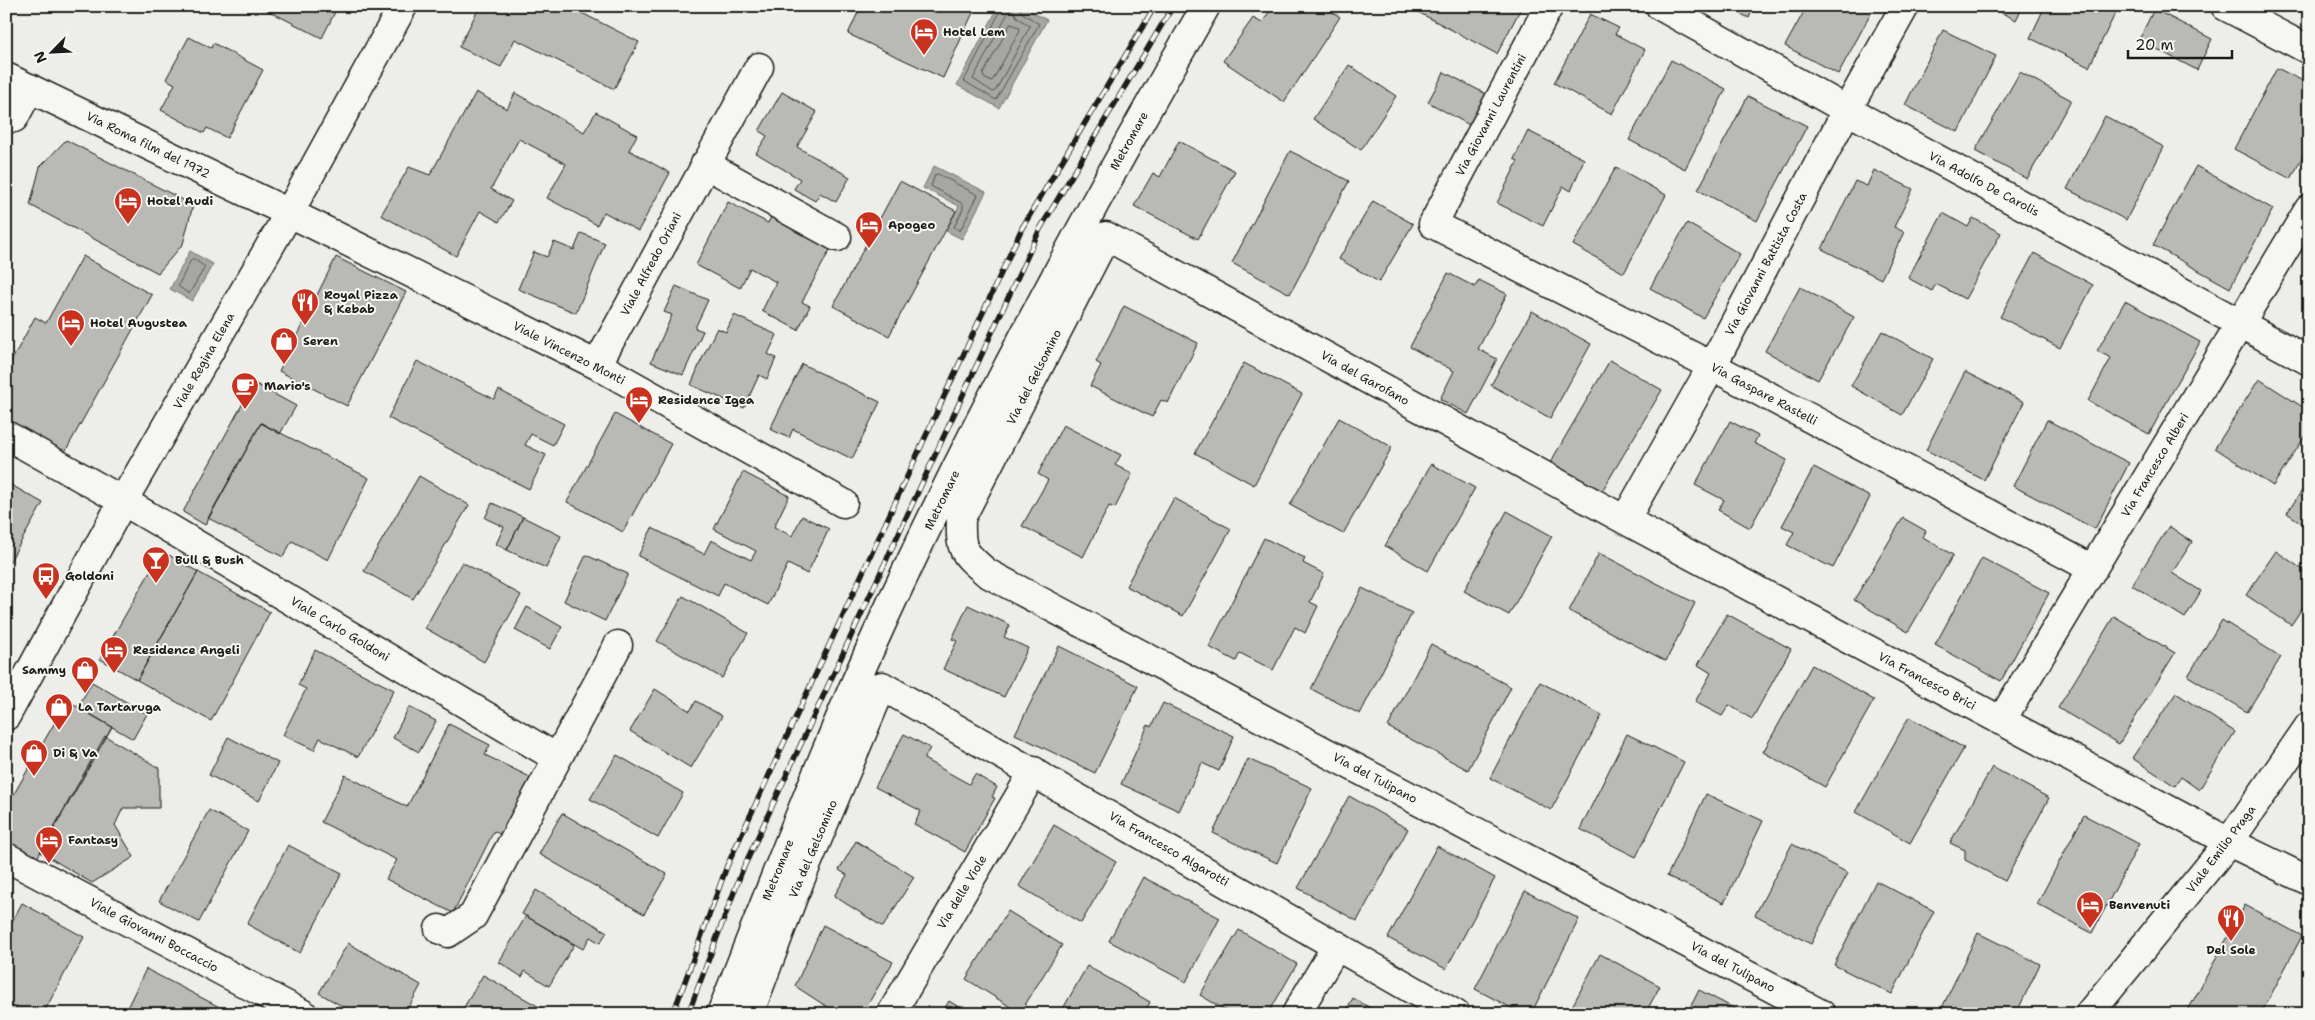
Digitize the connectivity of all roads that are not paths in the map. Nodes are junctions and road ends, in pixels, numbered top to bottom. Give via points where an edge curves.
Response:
1 (403, 6) edge
2 (1206, 6) edge
3 (1549, 6) edge
4 (1660, 6) edge
5 (1905, 6) edge
6 (2225, 6) edge
7 (2309, 50) edge
8 (759, 67) dead end
9 (18, 83) edge
10 (1847, 110) junction
11 (14, 118) dead end
12 (706, 164) junction
13 (2309, 209) edge
14 (289, 213) junction
15 (1433, 224) joint
16 (1106, 236) joint
17 (837, 237) dead end
18 (2241, 323) junction
19 (2309, 361) edge
20 (597, 365) junction
21 (1712, 366) junction
22 (6, 435) edge
23 (123, 501) junction
24 (843, 503) dead end
25 (961, 518) joint
26 (1625, 520) junction
27 (2093, 569) junction
28 (618, 645) dead end
29 (15, 680) edge
30 (882, 686) joint
31 (6, 716) edge
32 (2001, 721) junction
33 (2309, 726) edge
34 (558, 758) junction
35 (1034, 771) junction
36 (2229, 842) junction
37 (6, 857) edge
38 (2309, 881) edge
39 (439, 929) dead end
40 (1337, 945) junction
41 (303, 1014) edge
42 (721, 1014) edge
43 (748, 1014) edge
44 (891, 1014) edge
45 (1296, 1014) edge
46 (1456, 1014) edge
47 (1821, 1014) edge
48 (2089, 1014) edge

1 - 14 street, Viale Regina Elena
2 - 42 street, Metromare via 1131,135 1014,353 902,579 842,716
3 - 15 street, Via Giovanni Laurentini
4 - 10 street, Via Adolfo De Carolis
5 - 10 street, Via Giovanni Battista Costa
6 - 7 street
8 - 12 street, Viale Alfredo Oriani
9 - 11 street
9 - 14 street, Via Roma film del 1972
10 - 18 street, Via Adolfo De Carolis
10 - 21 street, Via Giovanni Battista Costa
12 - 17 street
12 - 20 street, Viale Alfredo Oriani
13 - 18 street, Via Francesco Alberi
14 - 20 street, Viale Vincenzo Monti
14 - 23 street, Viale Regina Elena
15 - 21 street, Via Gaspare Rastelli
16 - 25 street, Via del Gelsomino
16 - 26 street, Via del Garofano
18 - 19 street, Via Adolfo De Carolis
18 - 27 street, Via Francesco Alberi
20 - 24 street, Viale Vincenzo Monti
21 - 26 street, Via Giovanni Battista Costa
21 - 27 street, Via Gaspare Rastelli
22 - 23 street, Viale Carlo Goldoni
23 - 29 street, Viale Regina Elena
23 - 34 street, Viale Carlo Goldoni
25 - 47 street, Via del Tulipano via 960,542 967,556 987,573
26 - 32 street, Via Francesco Brici
27 - 32 street, Via Francesco Alberi
28 - 34 street
29 - 31 street, Viale Regina Elena
30 - 35 street, Via Francesco Algarotti
30 - 43 street, Via del Gelsomino via 793,897
32 - 36 street, Via Francesco Brici
33 - 36 street, Viale Emilio Praga
34 - 39 street via 473,916 448,933
35 - 40 street, Via Francesco Algarotti
35 - 44 street, Via delle Viole
36 - 38 street, Via Francesco Brici
36 - 48 street, Viale Emilio Praga
37 - 41 street, Viale Giovanni Boccaccio
40 - 45 street
40 - 46 street, Via Francesco Algarotti

